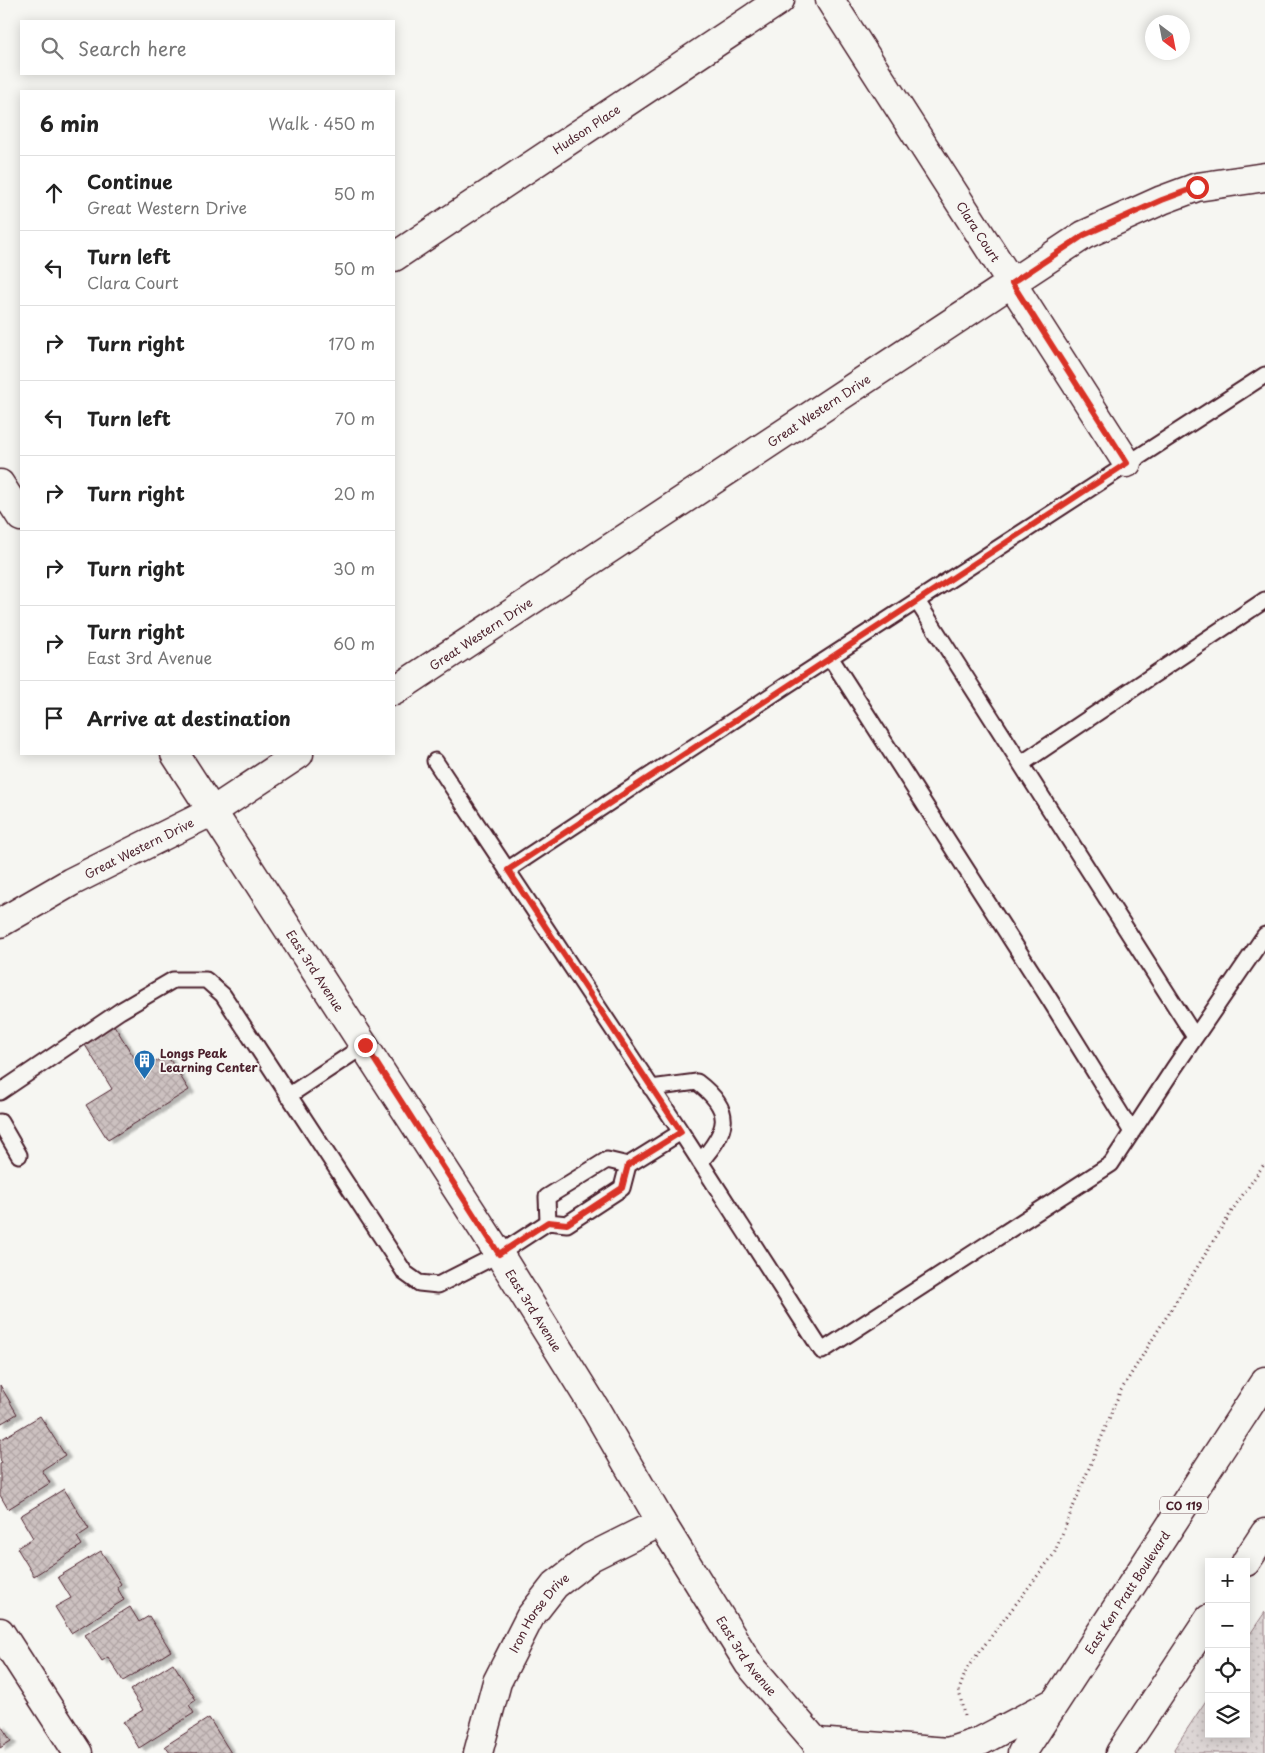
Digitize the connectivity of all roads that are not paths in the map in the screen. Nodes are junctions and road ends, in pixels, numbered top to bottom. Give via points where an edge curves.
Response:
1 (780, 0) edge
2 (830, 0) edge
3 (1265, 177) edge
4 (395, 256) edge
5 (1012, 283) junction
6 (1264, 377) edge
7 (1127, 463) junction
8 (0, 484) edge
9 (20, 510) edge
10 (1265, 600) edge
11 (917, 601) junction
12 (830, 658) junction
13 (395, 691) edge
14 (176, 755) edge
15 (298, 755) edge
16 (435, 761) dead end
17 (1021, 764) junction
18 (213, 811) junction
19 (508, 870) junction
20 (0, 923) edge
21 (1265, 935) edge
22 (1195, 1037) junction
23 (365, 1045) junction
24 (651, 1088) junction
25 (0, 1092) edge
26 (288, 1096) junction
27 (0, 1122) edge
28 (681, 1132) junction
29 (1132, 1132) junction
30 (19, 1154) dead end
31 (700, 1162) junction
32 (628, 1165) junction
33 (548, 1222) junction
34 (499, 1254) junction
35 (1265, 1381) edge
36 (661, 1522) junction
37 (1265, 1533) edge
38 (1249, 1558) edge
39 (1205, 1624) edge
40 (0, 1632) edge
41 (1057, 1701) junction
42 (1144, 1717) junction
43 (822, 1749) edge
44 (78, 1753) edge
45 (478, 1753) edge
46 (1022, 1753) edge
47 (1120, 1753) edge
48 (1137, 1753) edge

1 - 4 main road, Hudson Place
2 - 5 main road, Clara Court
3 - 5 main road, Great Western Drive via 1197,187 1162,200 1084,235
5 - 7 main road, Clara Court
5 - 13 main road, Great Western Drive
6 - 7 lane
7 - 11 lane
8 - 9 main road
10 - 17 lane
11 - 12 lane
11 - 17 lane
12 - 19 lane
12 - 29 lane
14 - 18 main road, East 3rd Avenue
15 - 18 main road, Great Western Drive
16 - 19 lane
17 - 22 lane
18 - 20 main road, Great Western Drive via 71,882
18 - 23 main road, East 3rd Avenue
19 - 24 lane
21 - 22 lane
22 - 29 lane
23 - 26 lane
23 - 34 main road, East 3rd Avenue
24 - 28 lane
24 - 31 lane via 697,1082 717,1103 723,1114 724,1127 716,1144
25 - 26 lane via 120,1011 173,980 206,980 223,995
26 - 34 lane via 406,1273 419,1283 438,1285
27 - 30 lane
28 - 31 lane
28 - 32 lane
29 - 31 lane via 1111,1164 1096,1176 822,1351
32 - 33 lane via 622,1188 567,1224
32 - 33 lane via 607,1160 547,1197
33 - 34 lane
34 - 36 main road, East 3rd Avenue
35 - 41 main road, East Ken Pratt Boulevard / CO 119
36 - 43 main road, East 3rd Avenue via 749,1664
36 - 45 main road, Iron Horse Drive via 591,1558 554,1585 530,1617 497,1682
37 - 38 main road
39 - 42 main road
40 - 44 main road
41 - 43 main road via 981,1741 948,1752
41 - 46 main road, East Ken Pratt Boulevard / CO 119
42 - 47 main road
42 - 48 main road

